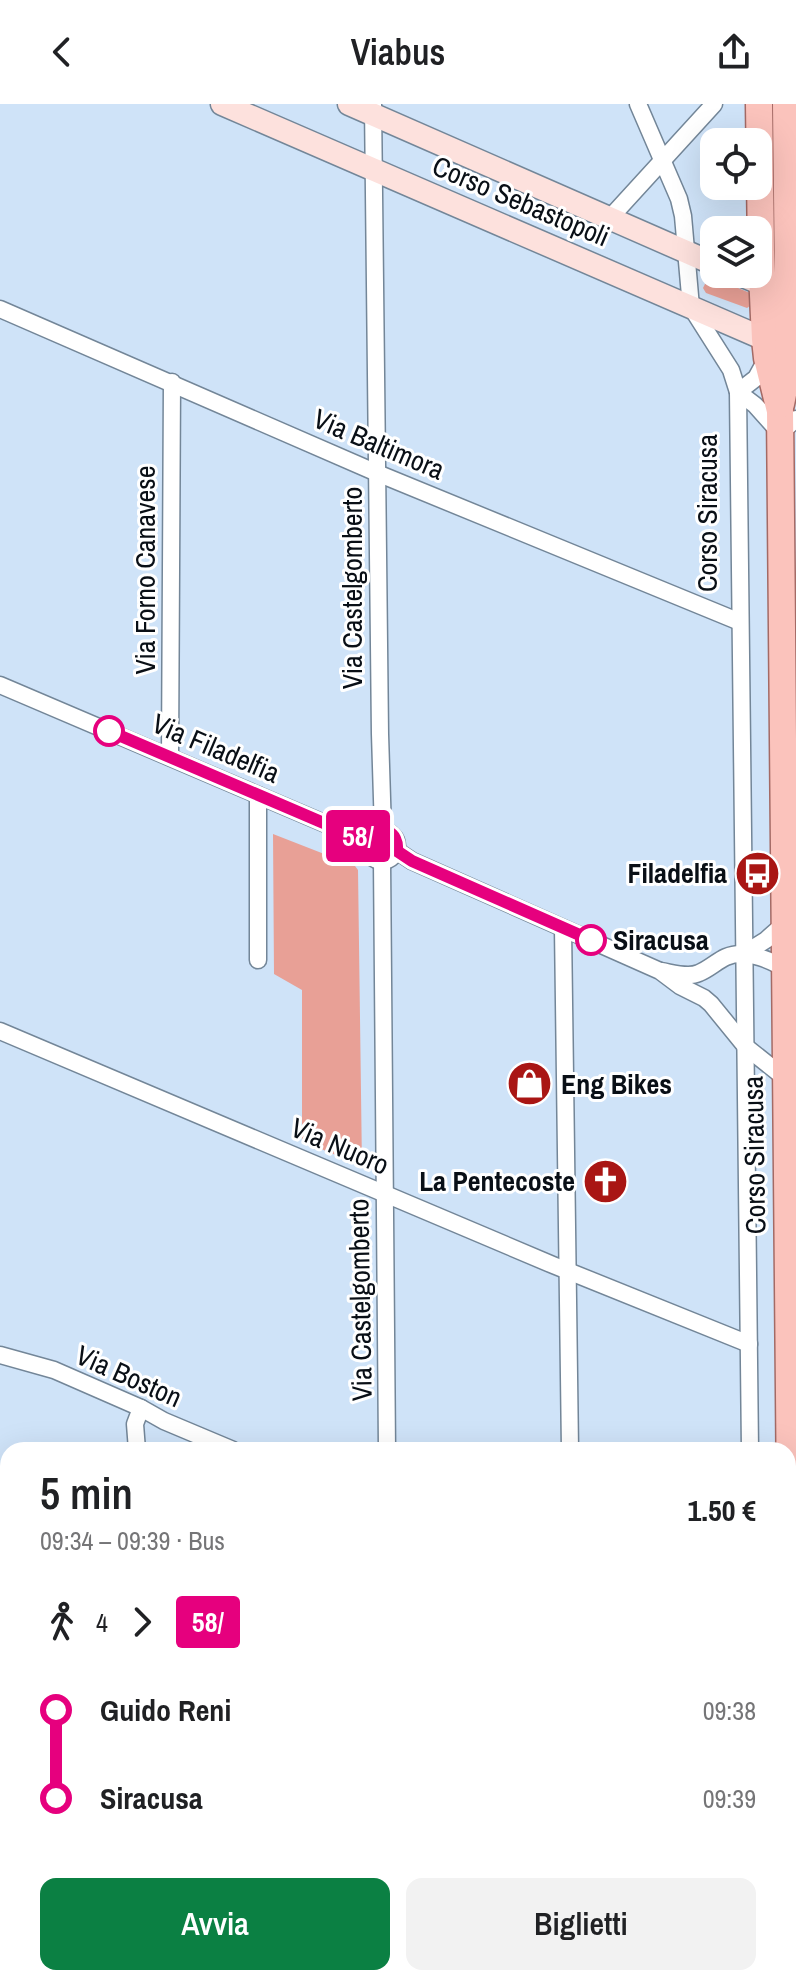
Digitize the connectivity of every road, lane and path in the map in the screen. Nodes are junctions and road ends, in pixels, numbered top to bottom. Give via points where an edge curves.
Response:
1 (222, 104) edge
2 (349, 104) edge
3 (638, 104) edge
4 (714, 104) edge
5 (759, 104) edge
6 (786, 104) edge
7 (373, 109) edge
8 (664, 161) junction
9 (373, 170) junction
10 (791, 176) edge
11 (753, 216) edge
12 (609, 219) junction
13 (686, 252) junction
14 (700, 258) edge
15 (754, 288) edge
16 (772, 288) edge
17 (792, 296) edge
18 (691, 307) junction
19 (0, 309) edge
20 (779, 350) edge
21 (172, 382) junction
22 (738, 392) junction
23 (785, 421) edge
24 (377, 473) junction
25 (740, 622) junction
26 (0, 685) edge
27 (170, 757) junction
28 (258, 795) junction
29 (376, 835) junction
30 (397, 851) junction
31 (382, 861) junction
32 (784, 924) junction
33 (563, 928) junction
34 (745, 953) junction
35 (258, 960) dead end
36 (660, 971) junction
37 (790, 972) edge
38 (0, 1031) edge
39 (746, 1047) junction
40 (791, 1082) edge
41 (385, 1194) junction
42 (568, 1271) junction
43 (749, 1344) junction
44 (0, 1355) edge
45 (141, 1408) junction
46 (136, 1442) edge
47 (214, 1442) edge
48 (387, 1442) edge
49 (570, 1442) edge
50 (750, 1442) edge
51 (792, 1442) edge

1 - 9 main road, Corso Sebastopoli
2 - 7 main road, Corso Sebastopoli
3 - 8 street, Corso Siracusa
4 - 8 street
5 - 11 main road, Corso Siracusa
6 - 10 main road, Corso Siracusa
7 - 9 street, Via Castelgomberto
7 - 12 main road, Corso Sebastopoli
8 - 12 street
8 - 13 street, Corso Siracusa via 679,199
9 - 18 main road, Corso Sebastopoli
9 - 24 street, Via Castelgomberto
10 - 17 main road, Corso Siracusa
12 - 13 main road, Corso Sebastopoli
13 - 14 main road, Corso Sebastopoli
13 - 18 street, Corso Siracusa
15 - 20 main road, Corso Siracusa
16 - 17 main road
17 - 20 main road, Corso Siracusa
18 - 20 main road, Corso Sebastopoli
18 - 22 street, Corso Siracusa via 731,370
19 - 21 street, Via Baltimora
20 - 22 street
20 - 23 main road, Corso Siracusa
21 - 24 street, Via Baltimora
21 - 27 street, Via Forno Canavese
22 - 23 street, Corso Siracusa
22 - 25 street, Corso Siracusa
23 - 32 main road, Corso Siracusa
24 - 25 street, Via Baltimora
24 - 29 street, Via Castelgomberto
25 - 34 street, Corso Siracusa
26 - 27 street, Via Filadelfia
27 - 28 street, Via Filadelfia
28 - 29 street, Via Filadelfia via 347,833
28 - 35 street
29 - 30 street via 389,832
29 - 31 street via 368,853
30 - 31 street
30 - 33 street
31 - 41 street, Via Castelgomberto
32 - 34 street
32 - 37 main road, Corso Siracusa
33 - 36 street
33 - 42 street
34 - 36 street via 692,975
34 - 37 street
34 - 39 street, Corso Siracusa
36 - 39 street via 711,1004
37 - 40 main road, Corso Siracusa
38 - 41 street, Via Nuoro
39 - 40 street
39 - 43 street, Corso Siracusa
40 - 51 main road, Corso Siracusa
41 - 42 street, Via Nuoro
41 - 48 street, Via Castelgomberto
42 - 43 street, Via Nuoro
42 - 49 street
43 - 50 street, Corso Siracusa
44 - 45 street, Via Boston via 54,1370
45 - 46 street
45 - 47 street, Via Boston

